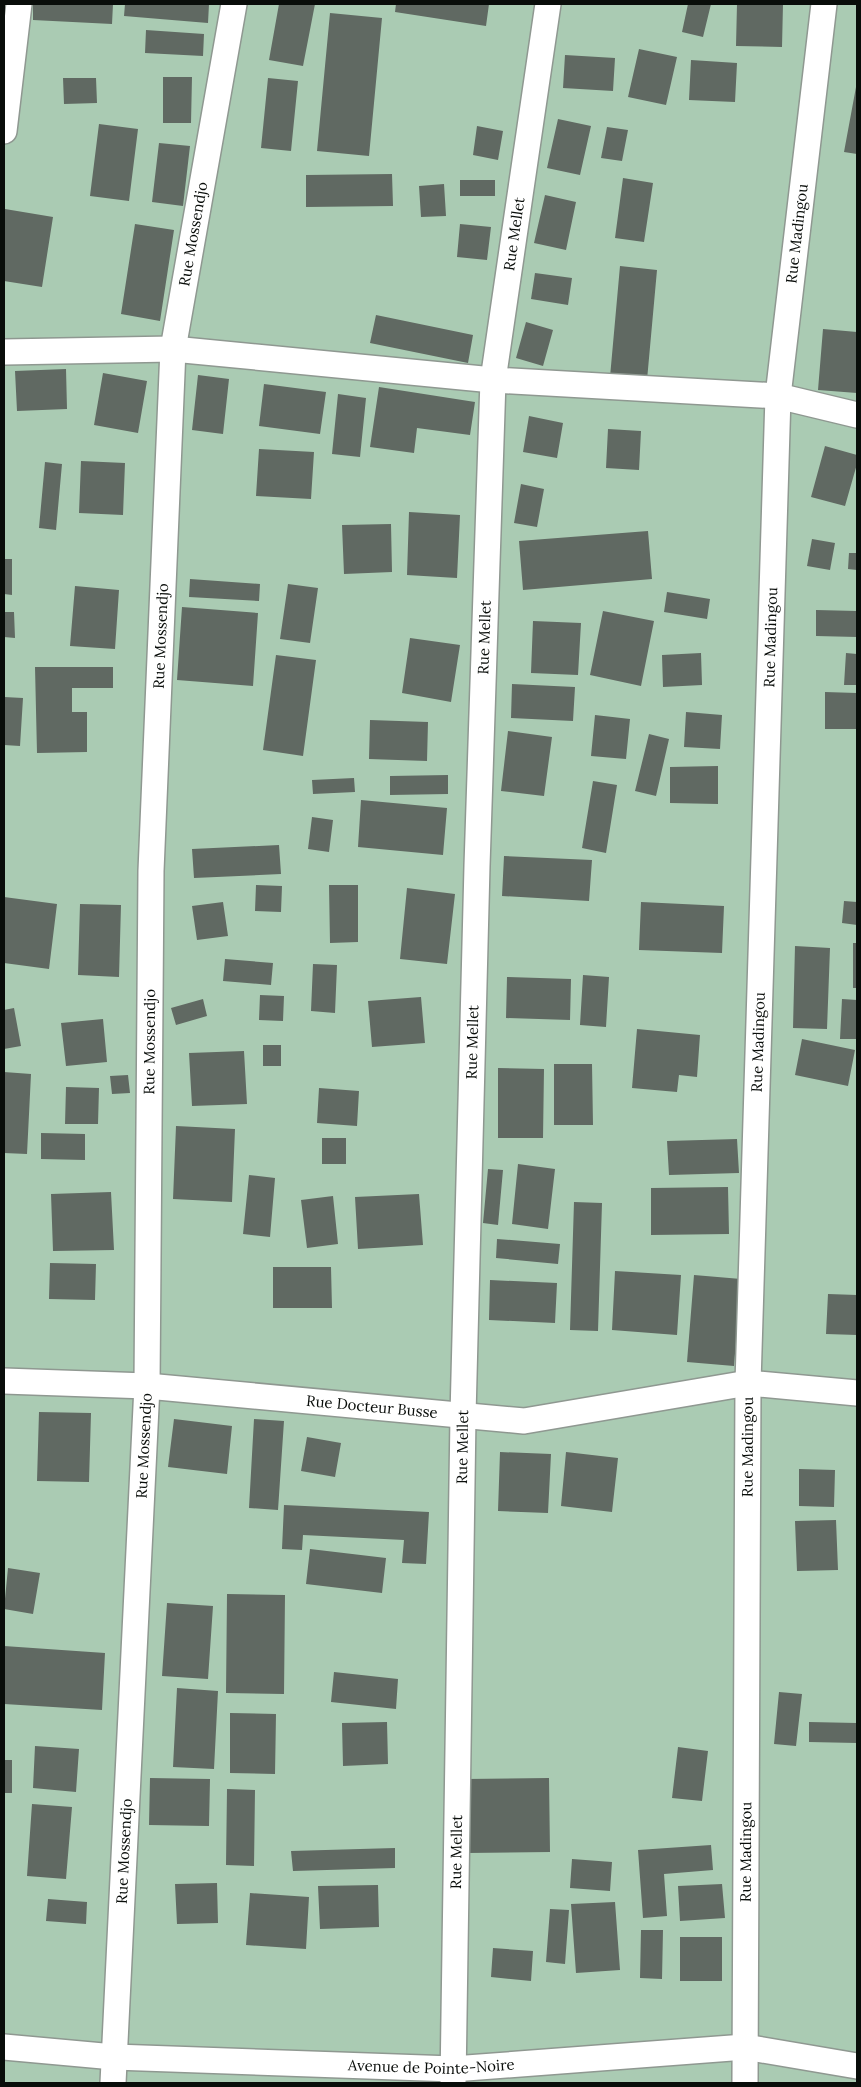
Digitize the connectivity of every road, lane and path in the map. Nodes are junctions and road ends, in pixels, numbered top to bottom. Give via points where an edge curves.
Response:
1 (20, 4) edge
2 (234, 4) edge
3 (548, 4) edge
4 (824, 4) edge
5 (4, 131) edge
6 (173, 349) junction
7 (4, 352) edge
8 (494, 380) junction
9 (778, 396) junction
10 (857, 415) edge
11 (4, 1381) edge
12 (748, 1383) junction
13 (147, 1386) junction
14 (857, 1393) edge
15 (463, 1416) junction
16 (4, 2047) edge
17 (745, 2047) junction
18 (114, 2057) junction
19 (857, 2066) edge
20 (453, 2076) edge
21 (113, 2083) edge
22 (745, 2083) edge

1 - 5 street
2 - 6 street, Rue Mossendjo
3 - 8 street, Rue Mellet
4 - 9 street, Rue Madingou
6 - 7 street
6 - 8 street
6 - 13 street, Rue Mossendjo via 151,871
8 - 9 street
8 - 15 street, Rue Mellet
9 - 10 street
9 - 12 street, Rue Madingou
11 - 13 street, Rue Docteur Busse
12 - 14 street, Rue Docteur Busse
12 - 15 street, Rue Docteur Busse via 524,1422
12 - 17 street, Rue Madingou
13 - 15 street, Rue Docteur Busse
13 - 18 street, Rue Mossendjo
15 - 20 street, Rue Mellet
16 - 18 street, Avenue de Pointe-Noire
17 - 19 street, Avenue de Pointe-Noire
17 - 20 street, Avenue de Pointe-Noire
17 - 22 street, Rue Madingou
18 - 20 street, Avenue de Pointe-Noire
18 - 21 street, Rue Mossendjo

